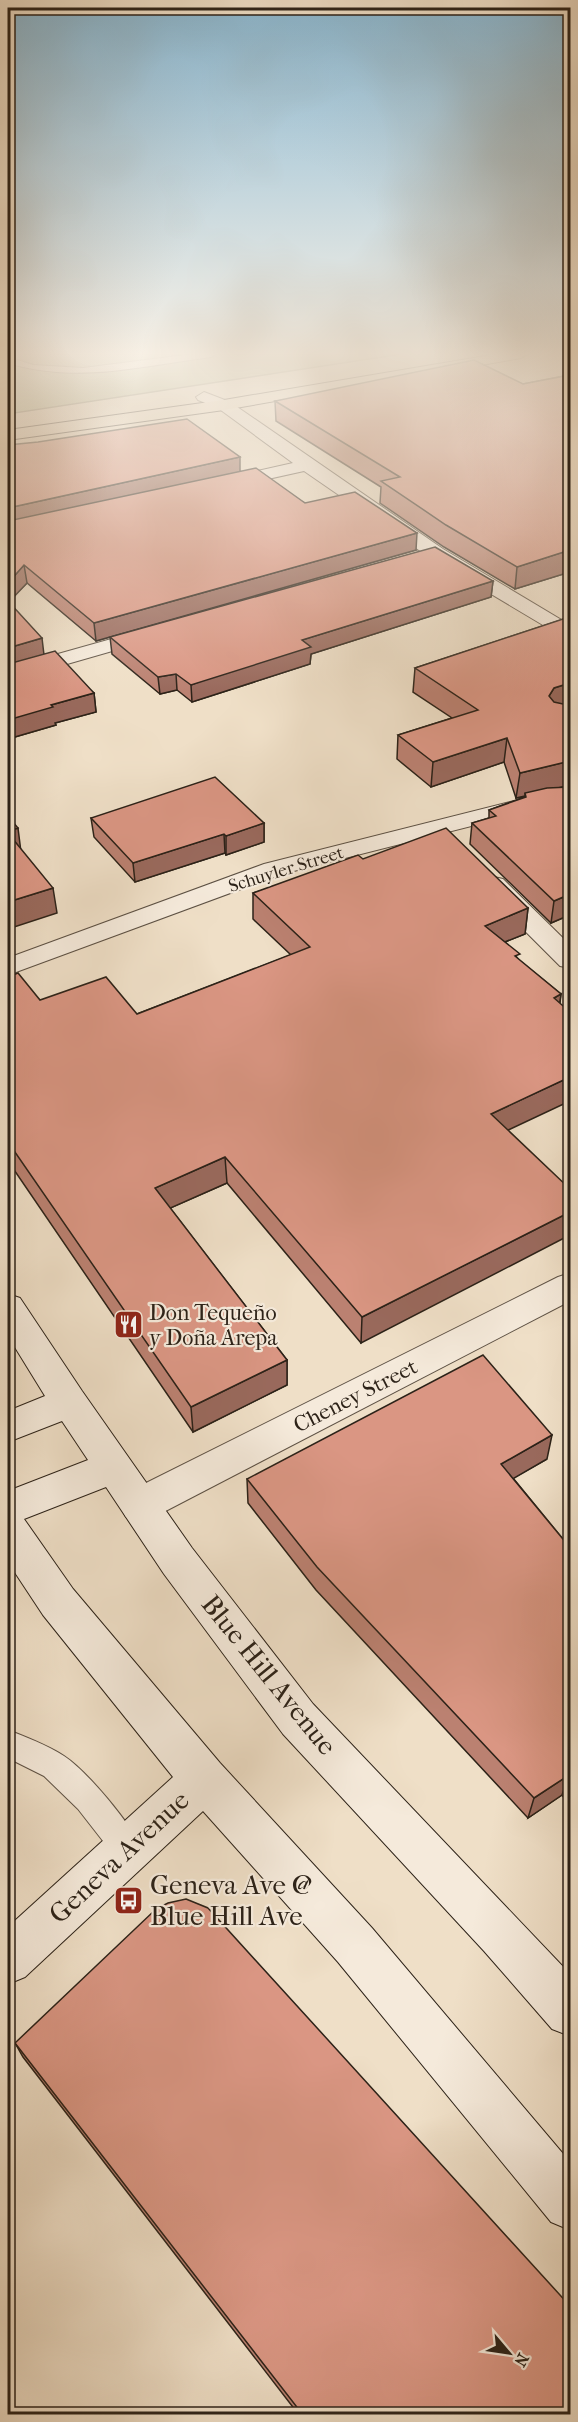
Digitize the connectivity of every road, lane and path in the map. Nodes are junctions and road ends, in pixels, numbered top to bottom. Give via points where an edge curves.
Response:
1 (298, 467) edge
2 (310, 467) edge
3 (203, 489) edge
4 (436, 553) junction
5 (414, 559) edge
6 (561, 606) dead end
7 (534, 611) junction
8 (176, 626) edge
9 (570, 633) edge
10 (8, 675) edge
11 (570, 794) edge
12 (477, 868) edge
13 (570, 960) edge
14 (8, 967) edge
15 (570, 1286) edge
16 (8, 1308) edge
17 (69, 1402) junction
18 (8, 1427) edge
19 (114, 1467) junction
20 (140, 1505) junction
21 (8, 1508) edge
22 (8, 1529) edge
23 (8, 1743) edge
24 (204, 1779) junction
25 (127, 1849) junction
26 (8, 1960) edge
27 (570, 2011) edge
28 (570, 2203) edge

1 - 3 street
2 - 4 street
4 - 5 street
4 - 7 street
6 - 7 street
7 - 9 street
8 - 10 street
11 - 14 street, Schuyler Street via 444,835 273,869
12 - 13 street
15 - 20 street, Cheney Street
16 - 17 street, Blue Hill Avenue
17 - 18 street
17 - 19 street, Blue Hill Avenue
19 - 20 street, Blue Hill Avenue
19 - 21 street
20 - 27 street, Blue Hill Avenue via 177,1561 298,1719
22 - 24 street via 58,1602
23 - 25 lane via 54,1766 88,1799
24 - 25 street, Geneva Avenue
24 - 28 street via 355,1945
25 - 26 street, Geneva Avenue

